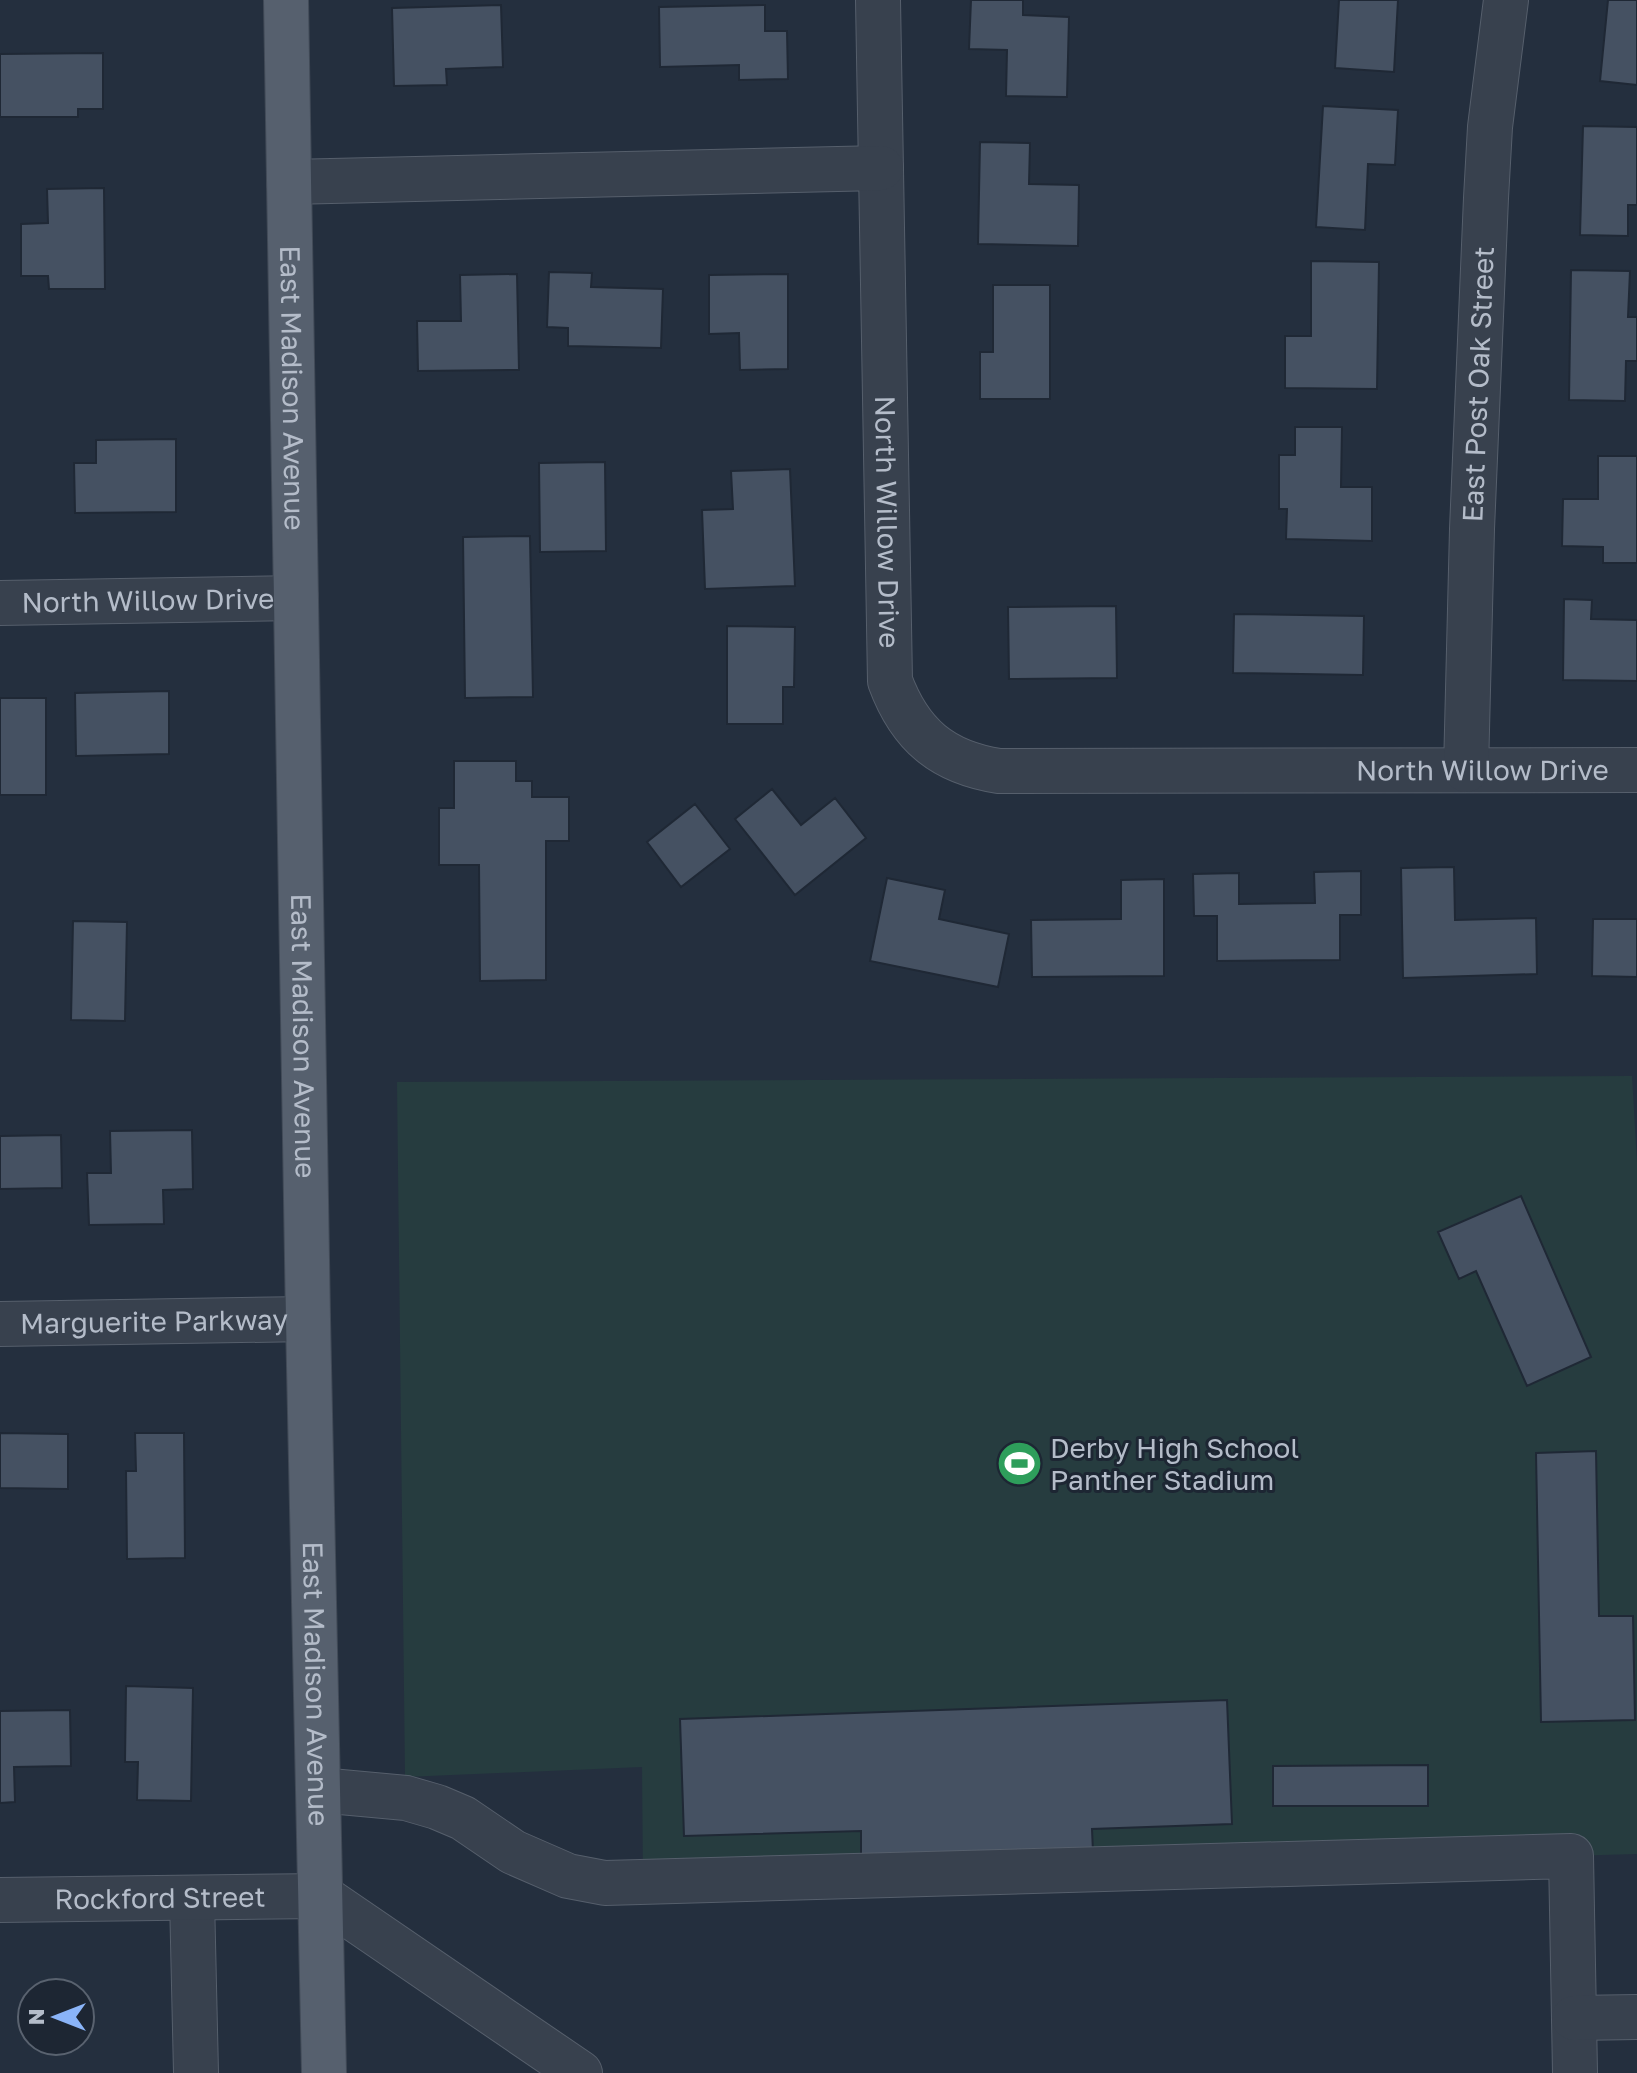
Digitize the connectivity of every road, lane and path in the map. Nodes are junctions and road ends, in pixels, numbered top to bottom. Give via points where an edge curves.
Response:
1 (286, 0) edge
2 (878, 0) edge
3 (1506, 0) edge
4 (881, 168) junction
5 (289, 182) junction
6 (296, 598) junction
7 (0, 603) edge
8 (1466, 770) junction
9 (1637, 770) edge
10 (308, 1319) junction
11 (0, 1324) edge
12 (319, 1790) junction
13 (321, 1896) junction
14 (192, 1898) junction
15 (0, 1900) edge
16 (1637, 2017) edge
17 (1574, 2018) junction
18 (196, 2073) edge
19 (324, 2073) edge
20 (580, 2073) edge
21 (1575, 2073) edge

1 - 5 main road, East Madison Avenue
2 - 4 street, North Willow Drive
3 - 8 street, East Post Oak Street via 1488,155
4 - 5 street
4 - 8 street, North Willow Drive via 890,681 920,735 955,760 999,771
5 - 6 main road, East Madison Avenue
6 - 7 street, North Willow Drive
6 - 10 main road, East Madison Avenue
8 - 9 street, North Willow Drive
10 - 11 street, Marguerite Parkway
10 - 12 main road, East Madison Avenue
12 - 13 main road, East Madison Avenue
12 - 17 street via 406,1798 437,1807 513,1852 568,1876 605,1883 1571,1856
13 - 14 street, Rockford Street
13 - 19 main road, East Madison Avenue
13 - 20 street
14 - 15 street, Rockford Street
14 - 18 street
16 - 17 street
17 - 21 street

